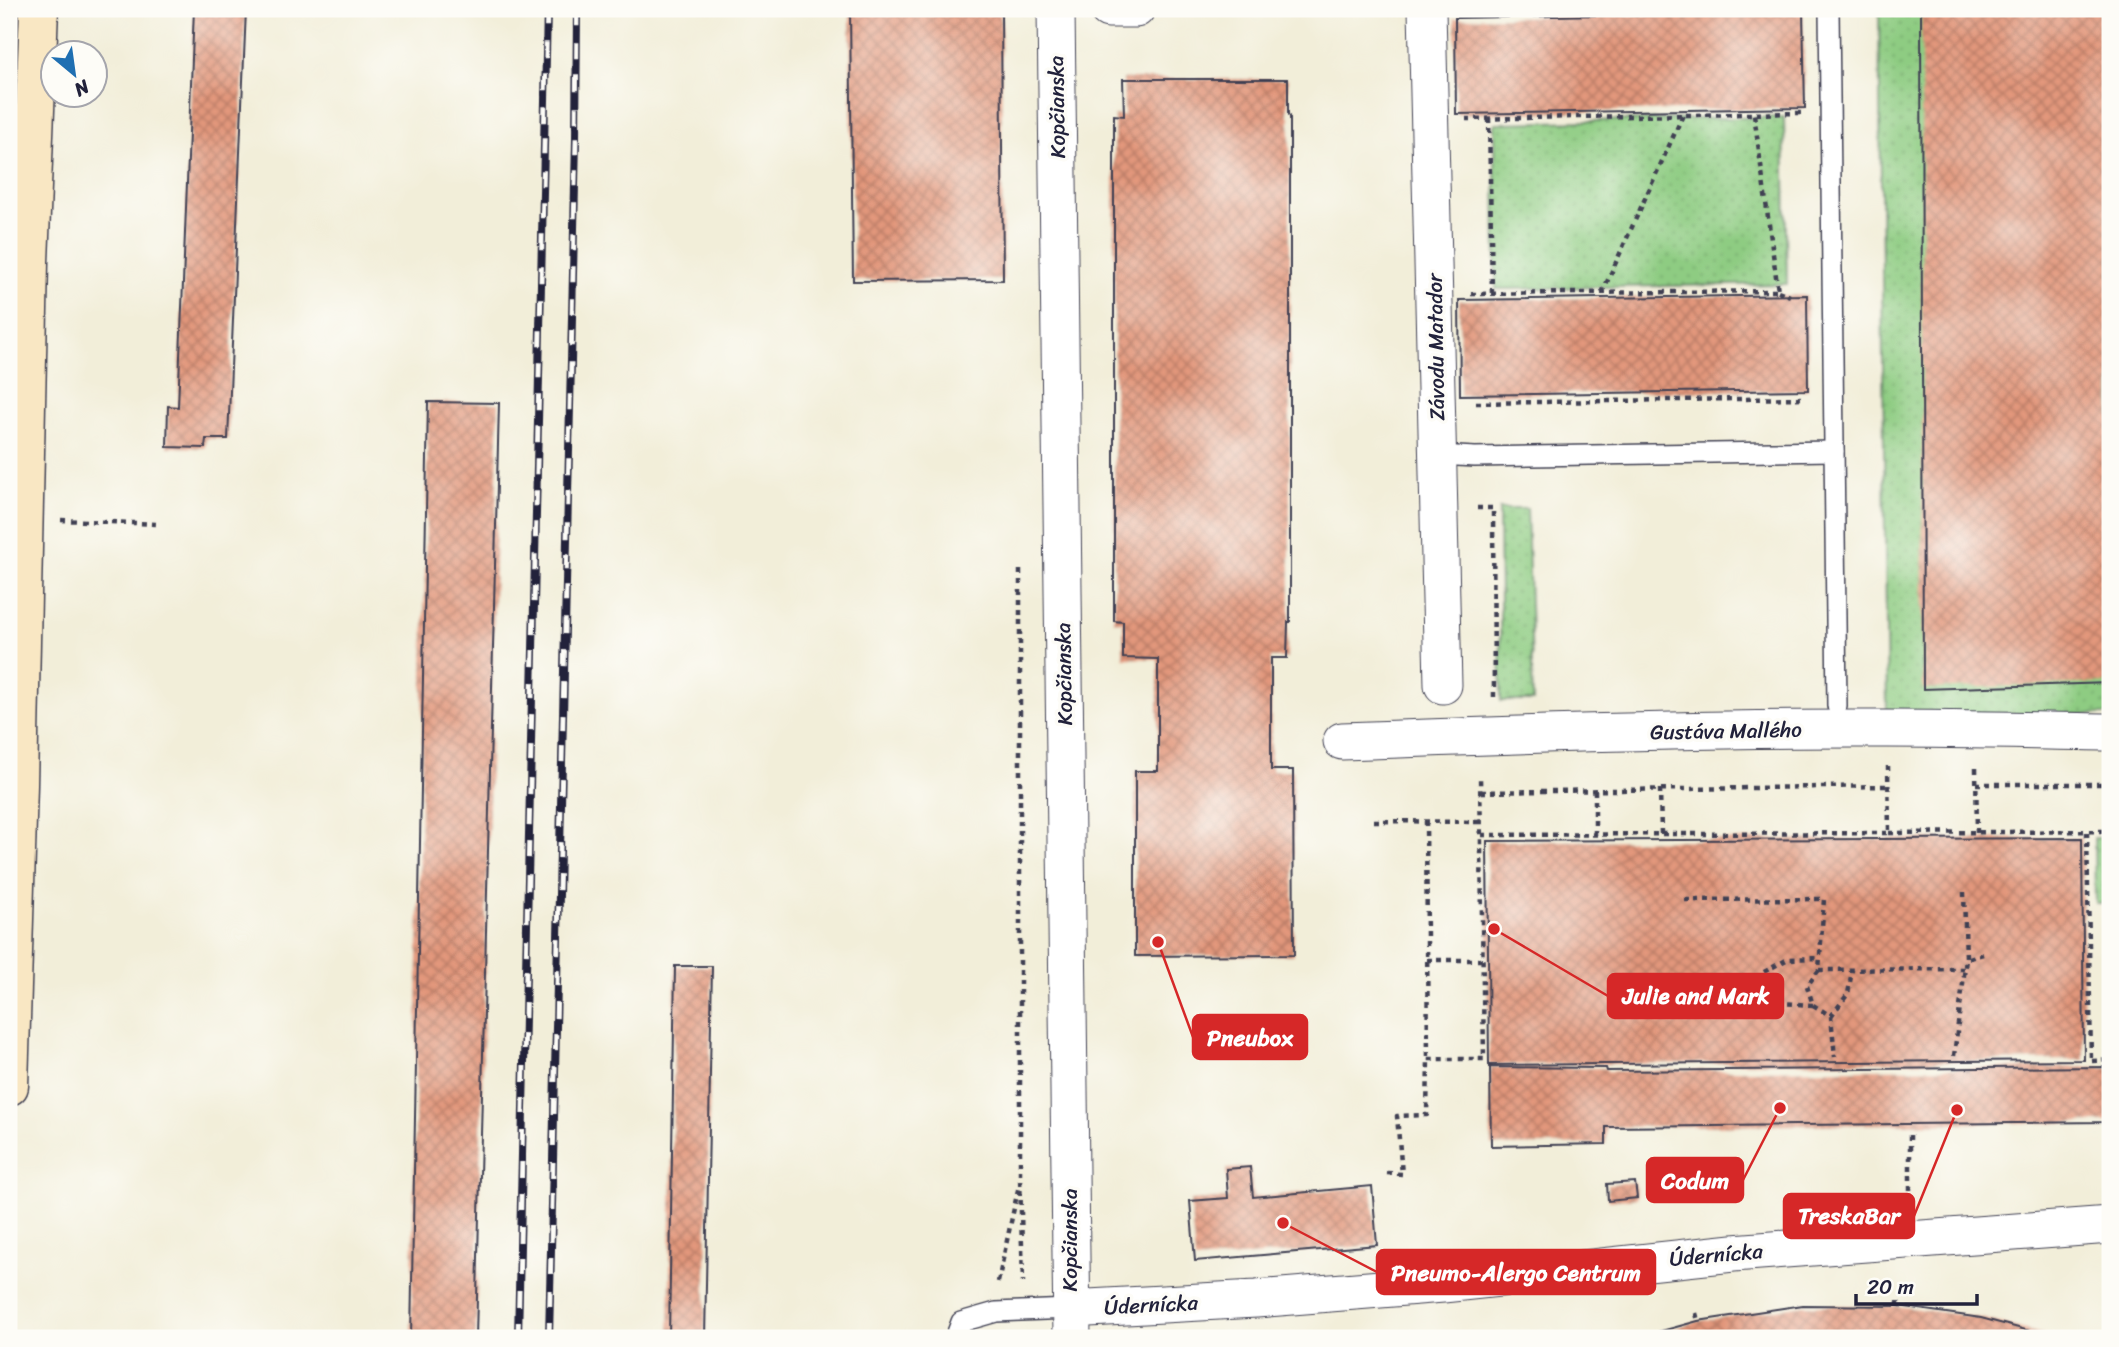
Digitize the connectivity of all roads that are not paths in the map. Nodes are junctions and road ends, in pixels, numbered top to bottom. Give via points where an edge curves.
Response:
1 (39, 9) edge
2 (1056, 9) edge
3 (1108, 9) edge
4 (1136, 9) edge
5 (1427, 9) edge
6 (1829, 9) edge
7 (21, 156) edge
8 (19, 254) edge
9 (1834, 452) junction
10 (1439, 455) junction
11 (1443, 685) dead end
12 (1837, 706) dead end
13 (2110, 732) edge
14 (1342, 741) dead end
15 (9, 1086) edge
16 (2110, 1225) edge
17 (1071, 1324) edge
18 (955, 1338) edge

1 - 7 main road
2 - 17 street, Kopčianska
3 - 4 street
5 - 10 street, Závodu Matador
6 - 9 lane
7 - 8 main road
8 - 15 main road via 19,736
9 - 10 lane
9 - 12 lane
10 - 11 street, Závodu Matador
13 - 14 street, Gustáva Mallého via 1888,729
16 - 17 street, Údernícka via 1733,1253 1256,1300
17 - 18 lane via 996,1312 961,1322

